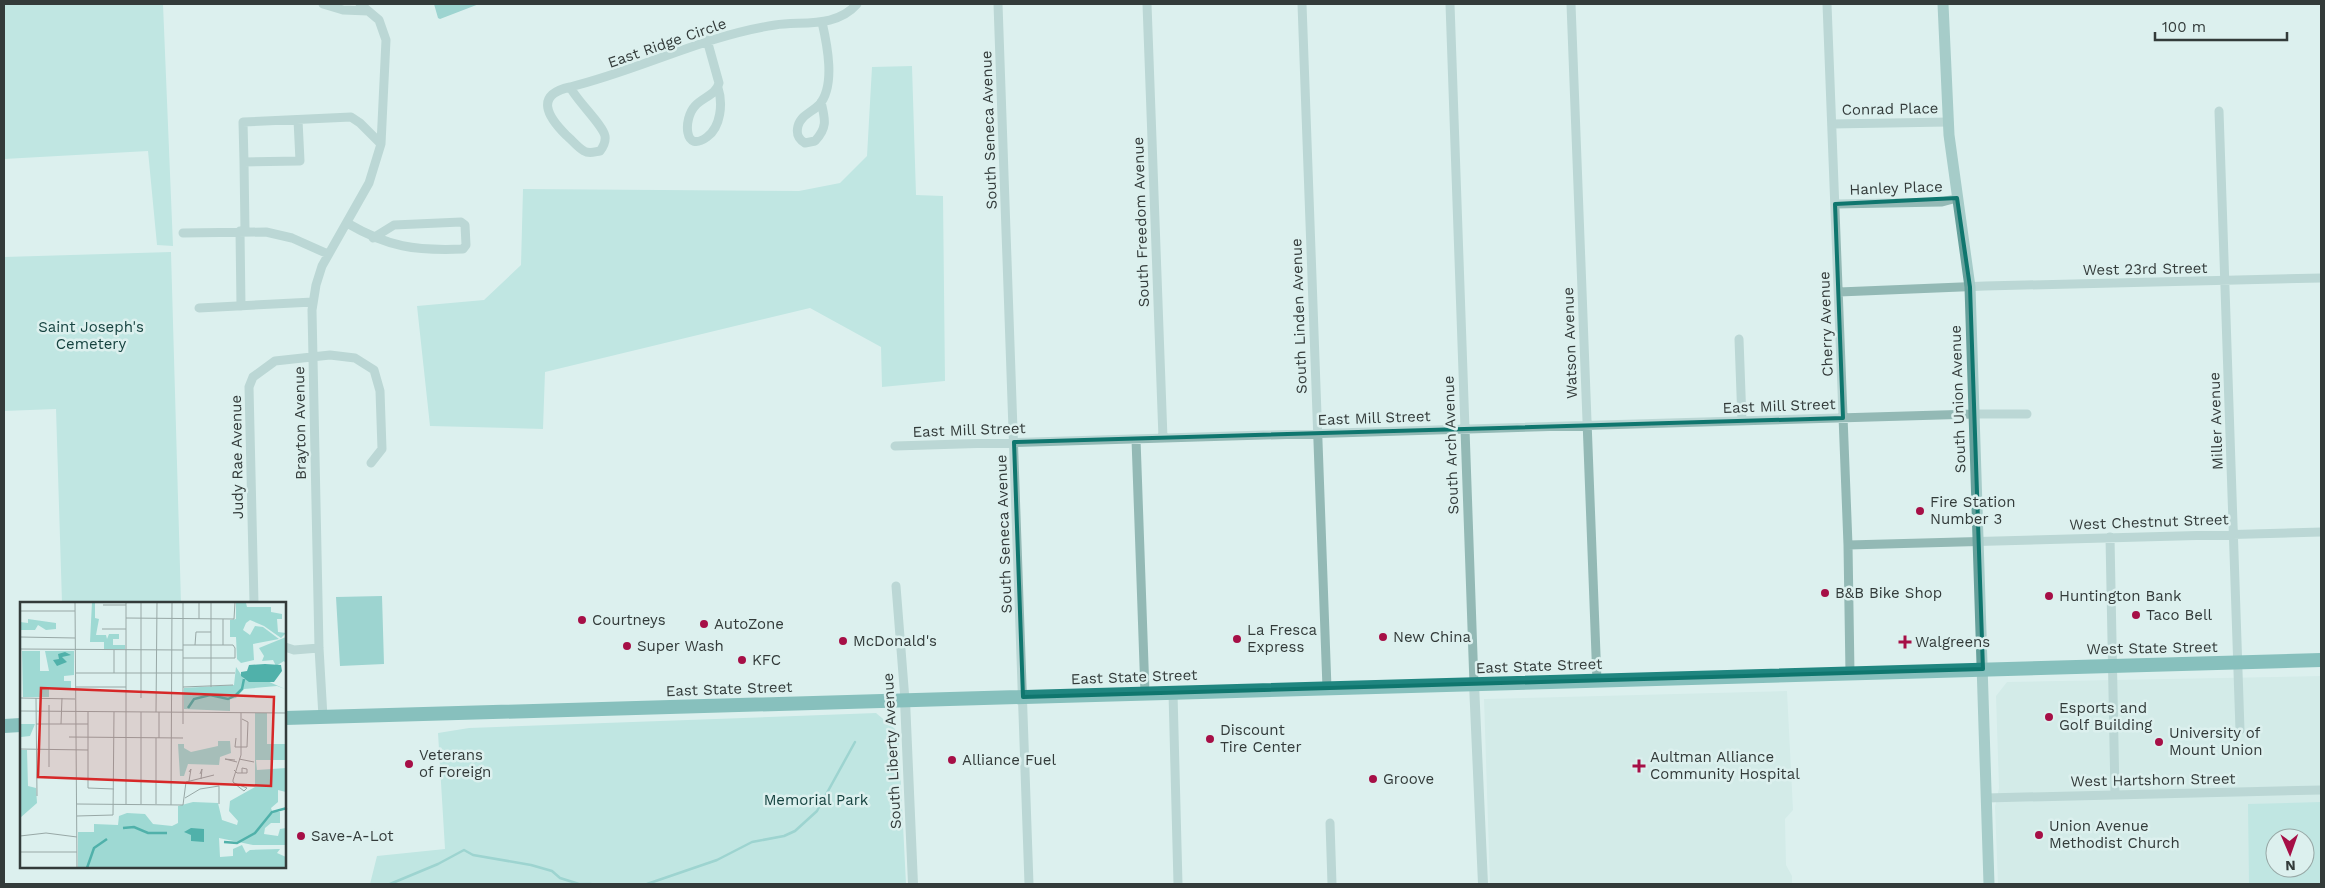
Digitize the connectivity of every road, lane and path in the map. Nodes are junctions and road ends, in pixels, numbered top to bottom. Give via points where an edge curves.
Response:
1 (323, 4) edge
2 (360, 4) edge
3 (857, 4) edge
4 (998, 4) edge
5 (1147, 4) edge
6 (1302, 4) edge
7 (1450, 4) edge
8 (1572, 4) edge
9 (1827, 4) edge
10 (1943, 4) edge
11 (368, 11) junction
12 (822, 22) junction
13 (707, 40) junction
14 (570, 87) junction
15 (718, 88) junction
16 (820, 102) dead end
17 (2219, 111) dead end
18 (298, 120) junction
19 (1948, 122) junction
20 (1832, 124) junction
21 (382, 144) junction
22 (244, 162) junction
23 (1958, 198) junction
24 (1835, 204) junction
25 (347, 223) junction
26 (243, 231) junction
27 (183, 233) dead end
28 (373, 238) junction
29 (328, 254) junction
30 (2321, 278) edge
31 (2225, 281) junction
32 (1970, 287) junction
33 (1839, 292) junction
34 (313, 302) junction
35 (241, 306) junction
36 (199, 308) dead end
37 (1740, 339) dead end
38 (312, 357) junction
39 (1974, 414) junction
40 (2027, 414) dead end
41 (1843, 418) junction
42 (1742, 421) junction
43 (1587, 425) junction
44 (1465, 428) junction
45 (1318, 433) junction
46 (1163, 438) junction
47 (1136, 439) junction
48 (1014, 442) junction
49 (895, 446) dead end
50 (371, 463) dead end
51 (2321, 532) edge
52 (2234, 534) junction
53 (2110, 537) junction
54 (1978, 542) junction
55 (1848, 545) junction
56 (896, 586) dead end
57 (254, 602) edge
58 (286, 647) edge
59 (320, 648) junction
60 (2321, 660) edge
61 (2238, 662) junction
62 (2112, 665) junction
63 (1983, 669) junction
64 (1850, 674) junction
65 (1596, 680) junction
66 (1474, 684) junction
67 (1327, 688) junction
68 (1145, 693) junction
69 (1173, 693) junction
70 (1023, 696) junction
71 (905, 700) junction
72 (323, 717) junction
73 (286, 718) edge
74 (20, 725) edge
75 (4, 726) edge
76 (2240, 730) dead end
77 (2321, 790) edge
78 (2115, 795) junction
79 (1986, 798) junction
80 (1330, 822) dead end
81 (913, 884) edge
82 (1029, 884) edge
83 (1178, 884) edge
84 (1332, 884) edge
85 (1483, 884) edge
86 (1989, 884) edge

1 - 11 street via 343,10
2 - 11 street, Brayton Avenue
3 - 12 street, East Ridge Circle via 844,15
4 - 48 street, South Seneca Avenue
5 - 46 street, South Freedom Avenue
6 - 45 street, South Linden Avenue
7 - 44 street, South Arch Avenue
8 - 43 street, Watson Avenue
9 - 20 street, Cherry Avenue
10 - 19 main road, South Union Avenue
11 - 21 street, Brayton Avenue via 379,20 386,40
12 - 13 street, East Ridge Circle via 759,28
12 - 16 street via 829,59 827,82
13 - 14 street, East Ridge Circle via 625,72
13 - 15 street
14 - 14 street, East Ridge Circle via 550,97 547,106 551,119 584,151 600,150 605,142 604,134
15 - 15 street via 720,110 715,128 706,138 693,140 686,130 688,117 695,106
17 - 31 street, Miller Avenue
18 - 21 street via 351,117
18 - 22 street via 243,122
18 - 22 street via 300,161
19 - 20 street, Conrad Place
19 - 23 main road, South Union Avenue
20 - 24 street, Cherry Avenue
21 - 25 street, Brayton Avenue via 370,183
22 - 26 street
23 - 24 street, Hanley Place via 1942,202
23 - 32 main road, South Union Avenue
24 - 33 street, Cherry Avenue
25 - 28 street
25 - 29 street, Brayton Avenue
26 - 27 street
26 - 29 street via 285,236
26 - 35 street
28 - 28 street via 410,248 463,249 466,225 461,222 394,225
29 - 34 street, Brayton Avenue via 318,276
30 - 31 street, West 23rd Street
31 - 32 street, West 23rd Street
31 - 52 street, Miller Avenue
32 - 33 street, West 23rd Street
32 - 39 main road, South Union Avenue
33 - 41 street, Cherry Avenue
34 - 35 street
34 - 38 street, Brayton Avenue
35 - 36 street
37 - 42 street
38 - 50 street, Judy Rae Avenue via 355,358 374,370 380,391 382,449
38 - 57 street, Judy Rae Avenue via 275,360 253,377 249,388
38 - 59 street, Brayton Avenue
39 - 40 street, East Mill Street
39 - 41 street, East Mill Street
39 - 54 main road, South Union Avenue
41 - 42 street, East Mill Street
41 - 55 street, Cherry Avenue
42 - 43 street, East Mill Street
43 - 44 street, East Mill Street
43 - 65 street, Watson Avenue
44 - 45 street, East Mill Street
44 - 66 street, South Arch Avenue
45 - 46 street, East Mill Street
45 - 67 street, South Linden Avenue
46 - 47 street, East Mill Street
47 - 48 street, East Mill Street
47 - 68 street
48 - 49 street, East Mill Street
48 - 70 street, South Seneca Avenue
51 - 52 street, West Chestnut Street
52 - 53 street, West Chestnut Street
52 - 61 street, Miller Avenue
53 - 54 street, West Chestnut Street
53 - 62 street
54 - 55 street, West Chestnut Street
54 - 63 main road, South Union Avenue
55 - 64 street, Cherry Avenue
56 - 71 street, South Liberty Avenue
58 - 59 street via 294,650
59 - 72 street, Brayton Avenue
60 - 61 highway, West State Street
61 - 62 highway, West State Street
61 - 76 street, Miller Avenue
62 - 63 highway, West State Street
62 - 78 street
63 - 64 highway, East State Street
63 - 79 main road, South Union Avenue
64 - 65 highway, East State Street
65 - 66 highway, East State Street
66 - 67 highway, East State Street
66 - 85 street, South Arch Avenue
67 - 69 highway, East State Street
68 - 69 highway, East State Street
68 - 70 highway, East State Street
69 - 83 street
70 - 71 highway, East State Street
70 - 82 street, South Seneca Avenue
71 - 72 highway, East State Street
71 - 81 street, South Liberty Avenue
72 - 73 highway, East State Street
74 - 75 highway
77 - 78 street, West Hartshorn Street
78 - 79 street, West Hartshorn Street
79 - 86 main road, South Union Avenue
80 - 84 street

